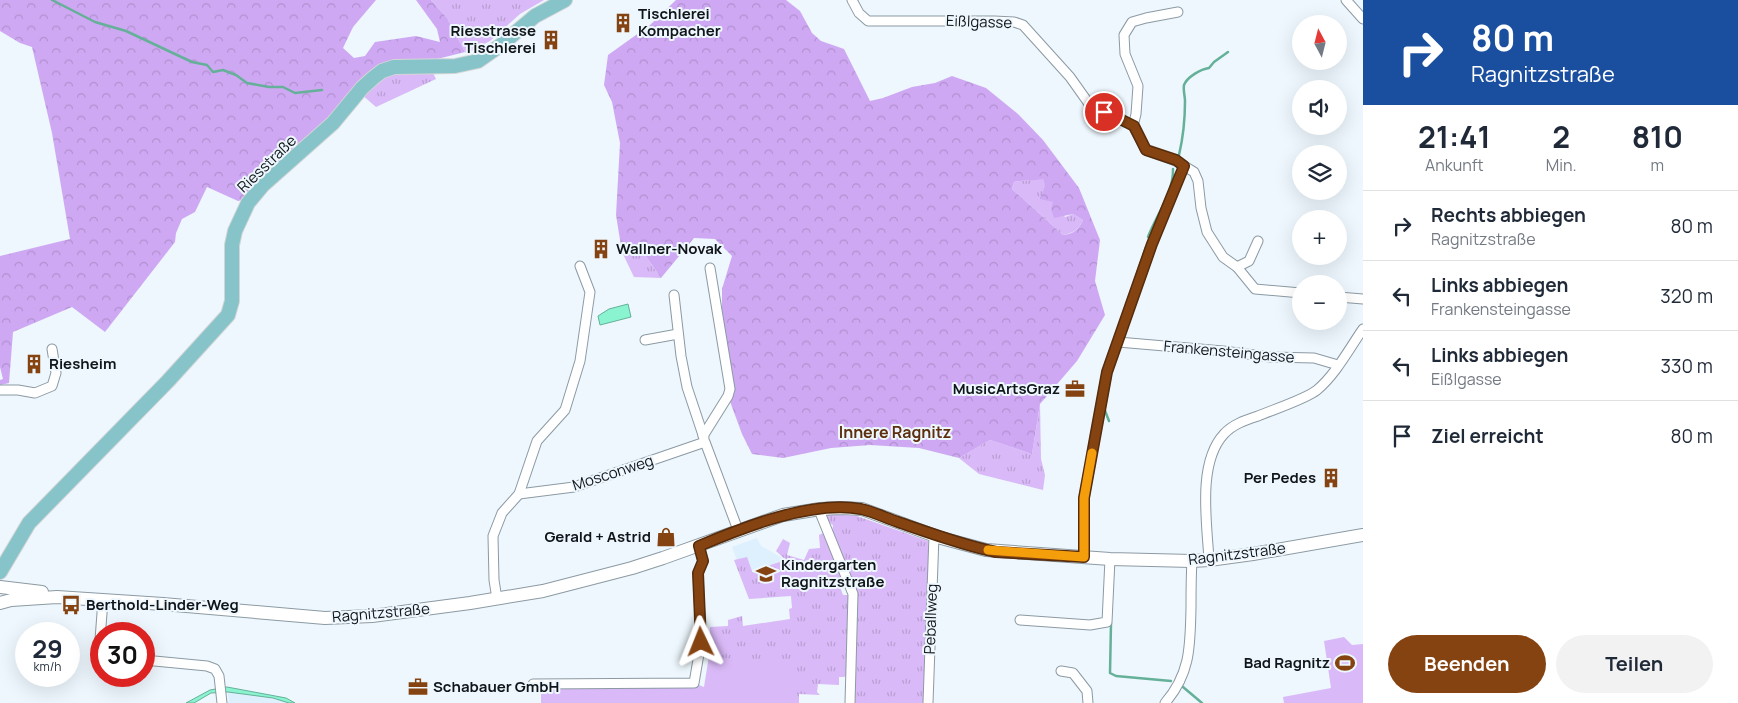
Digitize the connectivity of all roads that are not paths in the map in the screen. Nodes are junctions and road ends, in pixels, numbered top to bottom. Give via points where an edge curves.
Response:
1 (565, 0) edge
2 (852, 0) edge
3 (1346, 0) edge
4 (1178, 12) dead end
5 (1363, 19) edge
6 (1134, 126) junction
7 (1184, 166) junction
8 (1258, 240) dead end
9 (580, 266) dead end
10 (710, 268) dead end
11 (1237, 268) junction
12 (1292, 292) edge
13 (674, 295) dead end
14 (1347, 297) edge
15 (1363, 299) edge
16 (1363, 329) edge
17 (678, 334) junction
18 (645, 340) dead end
19 (1118, 342) junction
20 (52, 349) dead end
21 (1338, 365) junction
22 (0, 390) edge
23 (704, 439) junction
24 (519, 494) junction
25 (820, 509) junction
26 (738, 530) junction
27 (1362, 532) edge
28 (934, 535) junction
29 (699, 546) junction
30 (1084, 557) junction
31 (1110, 559) junction
32 (1209, 560) junction
33 (1192, 561) junction
34 (1, 568) edge
35 (0, 587) edge
36 (57, 597) junction
37 (497, 599) junction
38 (103, 600) junction
39 (2, 601) edge
40 (1020, 620) dead end
41 (101, 622) edge
42 (155, 661) edge
43 (1061, 671) dead end
44 (533, 684) dead end
45 (222, 703) edge
46 (850, 703) edge
47 (928, 703) edge
48 (1088, 703) edge
49 (1165, 703) edge

1 - 34 main road, Riesstraße via 535,16 478,61 455,66 394,67 382,71 362,88 333,123 264,186 248,203 235,231 232,301 228,315 29,523
2 - 6 street, Eißlgasse via 859,13 868,20 1019,23 1070,77 1092,108
3 - 5 street
4 - 6 street via 1132,22 1124,35 1125,54 1138,86
6 - 7 street via 1146,150
7 - 11 street via 1194,172 1198,180 1207,232 1223,257
7 - 19 street via 1152,244
8 - 11 street via 1249,261
9 - 24 street via 590,292 580,361 564,410 538,441
10 - 23 street via 730,389
11 - 12 street via 1255,289
13 - 17 street
14 - 15 street
16 - 21 street
17 - 18 street
17 - 23 street via 687,387
19 - 21 street, Frankensteingasse via 1270,357 1314,358
19 - 30 street via 1107,372 1086,482
20 - 22 street via 56,373 52,386 35,393
21 - 32 street via 1316,391 1237,424 1216,445 1206,488
23 - 24 street, Mosconweg via 574,487
23 - 26 street
24 - 37 street via 502,513 494,536
25 - 26 main road, Ragnitzstraße via 783,515
25 - 28 main road, Ragnitzstraße via 862,509
25 - 46 street via 853,594
26 - 29 main road, Ragnitzstraße
27 - 32 main road, Ragnitzstraße
28 - 30 main road, Ragnitzstraße via 996,552
28 - 47 street, Peballweg
29 - 37 main road, Ragnitzstraße via 543,591
29 - 44 street via 703,561 698,573 701,642 694,683
30 - 31 main road, Ragnitzstraße
31 - 33 main road, Ragnitzstraße
31 - 40 street via 1107,622
32 - 33 main road, Ragnitzstraße
33 - 49 street via 1188,657 1177,688
35 - 36 main road, Ragnitzstraße via 39,591
36 - 38 main road, Ragnitzstraße
36 - 39 main road, Ragnitzstraße
37 - 38 main road, Ragnitzstraße via 372,616 325,618
38 - 41 street
42 - 45 street via 215,669 219,676
43 - 48 street via 1073,673 1087,691

